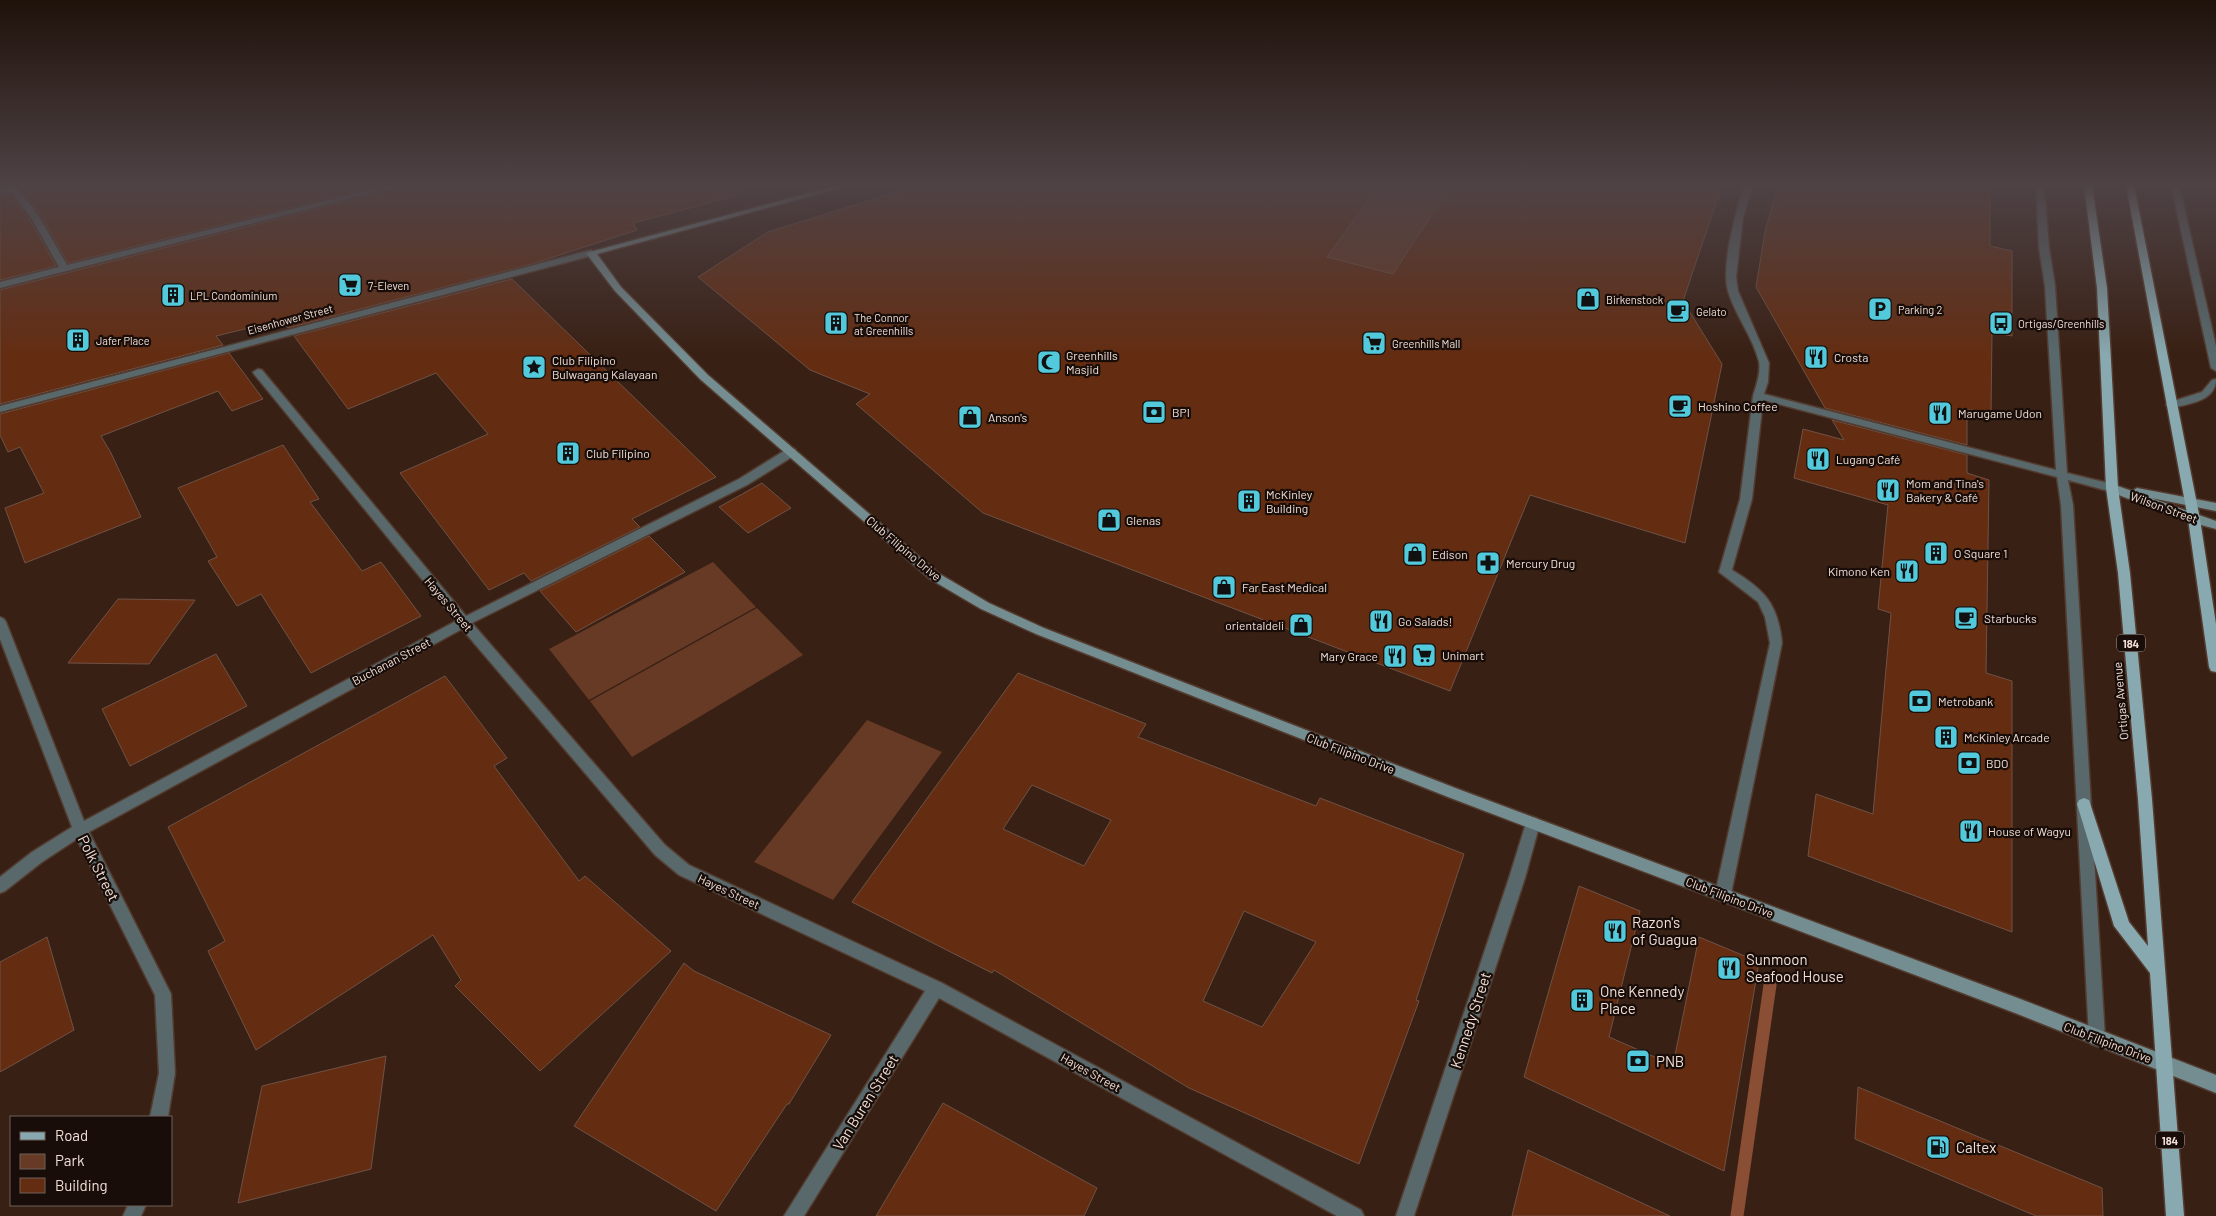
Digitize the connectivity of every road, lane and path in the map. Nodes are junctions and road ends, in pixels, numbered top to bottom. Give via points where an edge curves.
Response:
1 (49, 242) edge
2 (172, 242) edge
3 (634, 242) edge
4 (1736, 242) edge
5 (2044, 242) edge
6 (2096, 242) edge
7 (2141, 242) edge
8 (2188, 242) edge
9 (591, 253) junction
10 (64, 269) junction
11 (0, 285) edge
12 (2216, 368) edge
13 (258, 372) dead end
14 (2216, 382) edge
15 (1758, 396) junction
16 (2171, 405) junction
17 (0, 409) edge
18 (791, 452) junction
19 (2062, 476) junction
20 (2112, 488) junction
21 (2190, 500) junction
22 (2216, 507) edge
23 (2194, 520) junction
24 (2216, 525) edge
25 (2211, 612) edge
26 (0, 622) edge
27 (464, 622) junction
28 (2216, 667) edge
29 (2084, 804) junction
30 (1533, 822) junction
31 (80, 830) junction
32 (0, 886) edge
33 (1723, 894) junction
34 (2159, 973) junction
35 (936, 988) junction
36 (2097, 1038) junction
37 (2166, 1064) junction
38 (2216, 1084) edge
39 (159, 1116) edge
40 (794, 1216) edge
41 (1355, 1216) edge
42 (1405, 1216) edge
43 (2175, 1216) edge

1 - 10 street
2 - 10 street
3 - 9 street, Eisenhower Street
4 - 15 street via 1733,291 1764,363
5 - 19 street
6 - 20 main road, Ortigas Avenue / 184 via 2102,288
7 - 16 main road
8 - 12 street
9 - 17 street, Eisenhower Street
9 - 18 street, Club Filipino Drive via 618,288 704,377
10 - 11 street
13 - 27 street, Hayes Street
14 - 16 street via 2206,394
15 - 19 street, Wilson Street
15 - 33 street via 1746,498 1725,572 1754,590 1769,607 1775,624 1776,643
16 - 21 main road
18 - 27 street, Buchanan Street via 743,482
18 - 30 street, Club Filipino Drive via 934,576 985,606 1040,631
19 - 20 street, Wilson Street
19 - 29 street via 2067,505
20 - 21 street, Wilson Street
20 - 23 street, Wilson Street
20 - 34 main road, Ortigas Avenue / 184 via 2125,583
21 - 22 street, Wilson Street
21 - 23 main road
23 - 24 street, Wilson Street
23 - 25 main road
25 - 28 main road
26 - 31 street, Polk Street
27 - 31 street, Buchanan Street
27 - 35 street, Hayes Street via 660,850 684,870
29 - 34 main road via 2122,926
29 - 36 street
30 - 33 street, Club Filipino Drive
30 - 42 street, Kennedy Street
31 - 32 street, Buchanan Street via 36,857
31 - 39 street, Polk Street via 163,994 167,1073
33 - 36 street, Club Filipino Drive
34 - 37 main road, Ortigas Avenue / 184
35 - 40 street, Van Buren Street
35 - 41 street, Hayes Street
36 - 37 street, Club Filipino Drive
37 - 38 street, Club Filipino Drive
37 - 43 main road, Ortigas Avenue / 184

